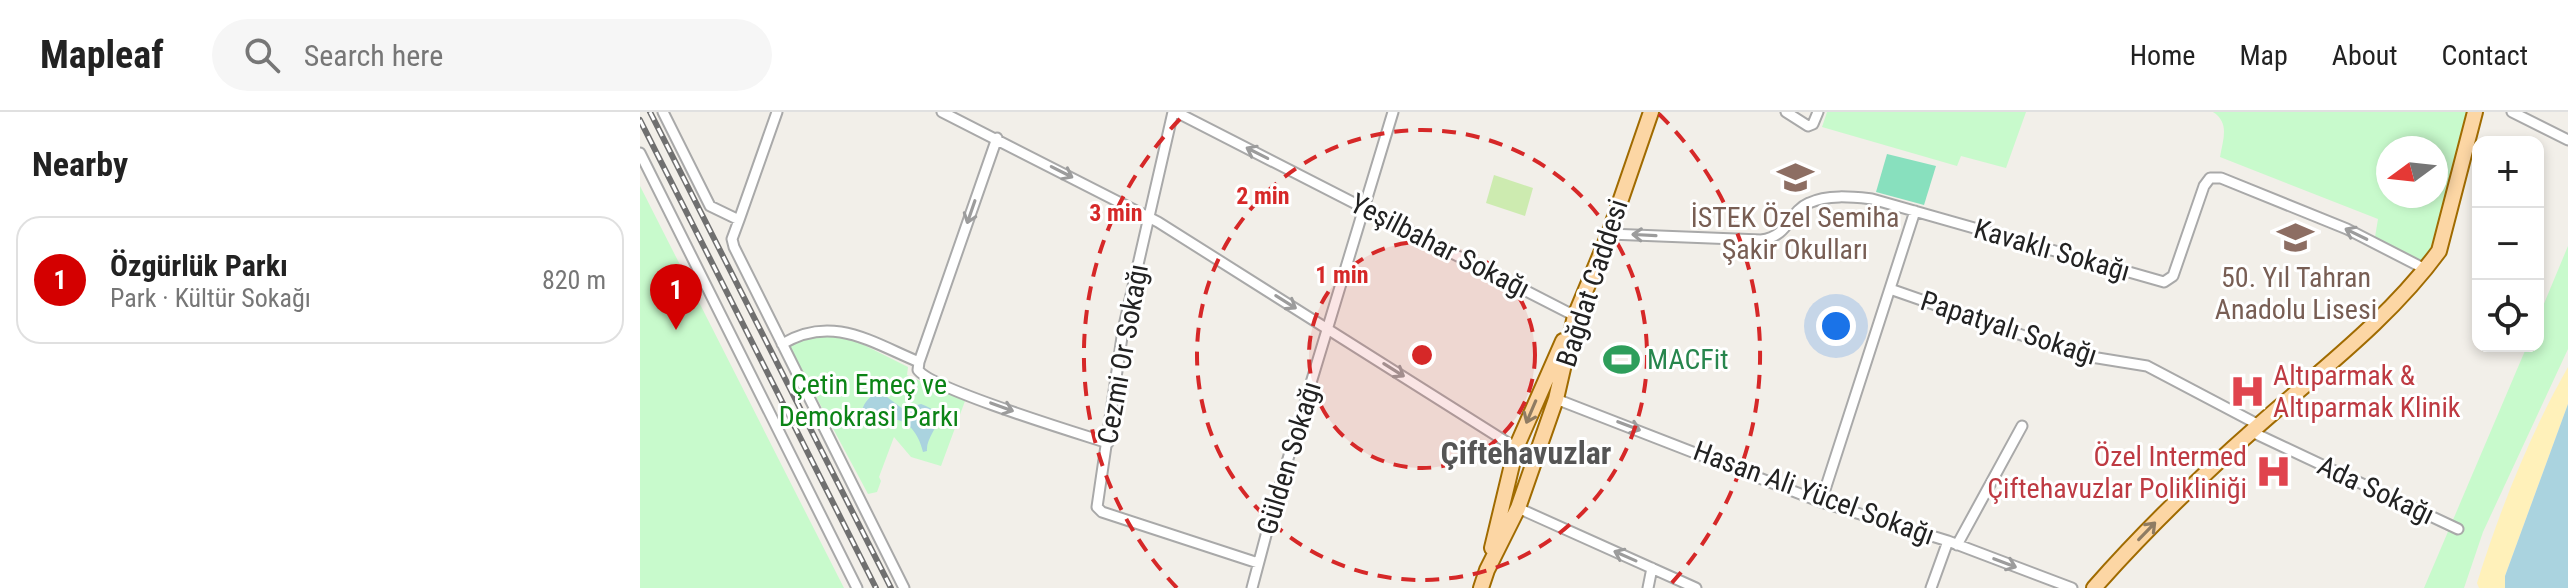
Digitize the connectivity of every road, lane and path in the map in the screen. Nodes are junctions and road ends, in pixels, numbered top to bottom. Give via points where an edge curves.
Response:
1 (663, 112) edge
2 (777, 112) edge
3 (942, 112) edge
4 (1175, 112) edge
5 (1393, 112) edge
6 (1651, 112) edge
7 (1786, 112) edge
8 (1818, 112) edge
9 (2475, 112) edge
10 (2512, 112) edge
11 (997, 138) junction
12 (2568, 140) edge
13 (640, 153) edge
14 (1364, 207) junction
15 (1915, 211) junction
16 (1148, 217) junction
17 (739, 220) junction
18 (1609, 234) junction
19 (2425, 269) junction
20 (1890, 289) junction
21 (1575, 316) junction
22 (1328, 329) junction
23 (782, 344) junction
24 (919, 362) junction
25 (1556, 399) junction
26 (2022, 426) dead end
27 (2255, 428) junction
28 (1108, 443) junction
29 (1516, 448) junction
30 (1821, 502) junction
31 (1518, 508) junction
32 (2458, 529) dead end
33 (1952, 543) junction
34 (1258, 563) junction
35 (1652, 568) junction
36 (1487, 570) junction
37 (857, 588) edge
38 (904, 588) edge
39 (1252, 588) edge
40 (1481, 588) edge
41 (1648, 588) edge
42 (1696, 588) edge
43 (1931, 588) edge
44 (2072, 588) edge
45 (2094, 588) edge

1 - 17 street via 710,206
2 - 17 street
3 - 11 street
14 -> 4 street, Yeşilbahar Sokağı
4 - 16 street, Cezmi Or Sokağı
5 - 14 street, Gülden Sokağı
6 - 18 main road, Bağdat Caddesi
7 - 8 street via 1808,126
9 - 19 main road via 2439,251
10 - 12 street
11 -> 16 street
11 -> 24 street
13 - 37 street
14 - 21 street, Yeşilbahar Sokağı
14 - 22 street, Gülden Sokağı
15 -> 18 street, Kavaklı Sokağı via 1847,197 1808,203 1778,236 1761,240
19 -> 15 street, Kavaklı Sokağı via 2347,229 2221,178 2210,178 2204,186 2173,276 2164,282
15 - 20 street
16 -> 22 street
16 - 28 street, Cezmi Or Sokağı via 1123,330
17 - 23 street via 732,244
18 - 21 main road, Bağdat Caddesi
19 - 27 main road via 2351,346
20 - 27 street, Papatyalı Sokağı via 2079,355 2147,366
20 - 30 street
21 - 25 main road, Bağdat Caddesi
21 -> 29 main road
22 -> 29 street
22 - 34 street, Gülden Sokağı
23 - 24 street via 803,332 840,330
23 - 38 street
24 -> 28 street via 920,373 930,379
25 -> 30 street, Hasan Ali Yücel Sokağı
25 - 31 main road, Bağdat Caddesi
26 - 33 street
27 - 32 street, Ada Sokağı
45 -> 27 main road
28 - 34 street, Cezmi Or Sokağı via 1097,509
29 - 36 main road
30 - 33 street, Hasan Ali Yücel Sokağı
35 -> 31 street
31 - 36 main road, Bağdat Caddesi
33 - 43 street
33 -> 44 street, Hasan Ali Yücel Sokağı
34 - 39 street, Gülden Sokağı
35 - 41 street
35 - 42 street
36 - 40 main road, Bağdat Caddesi

